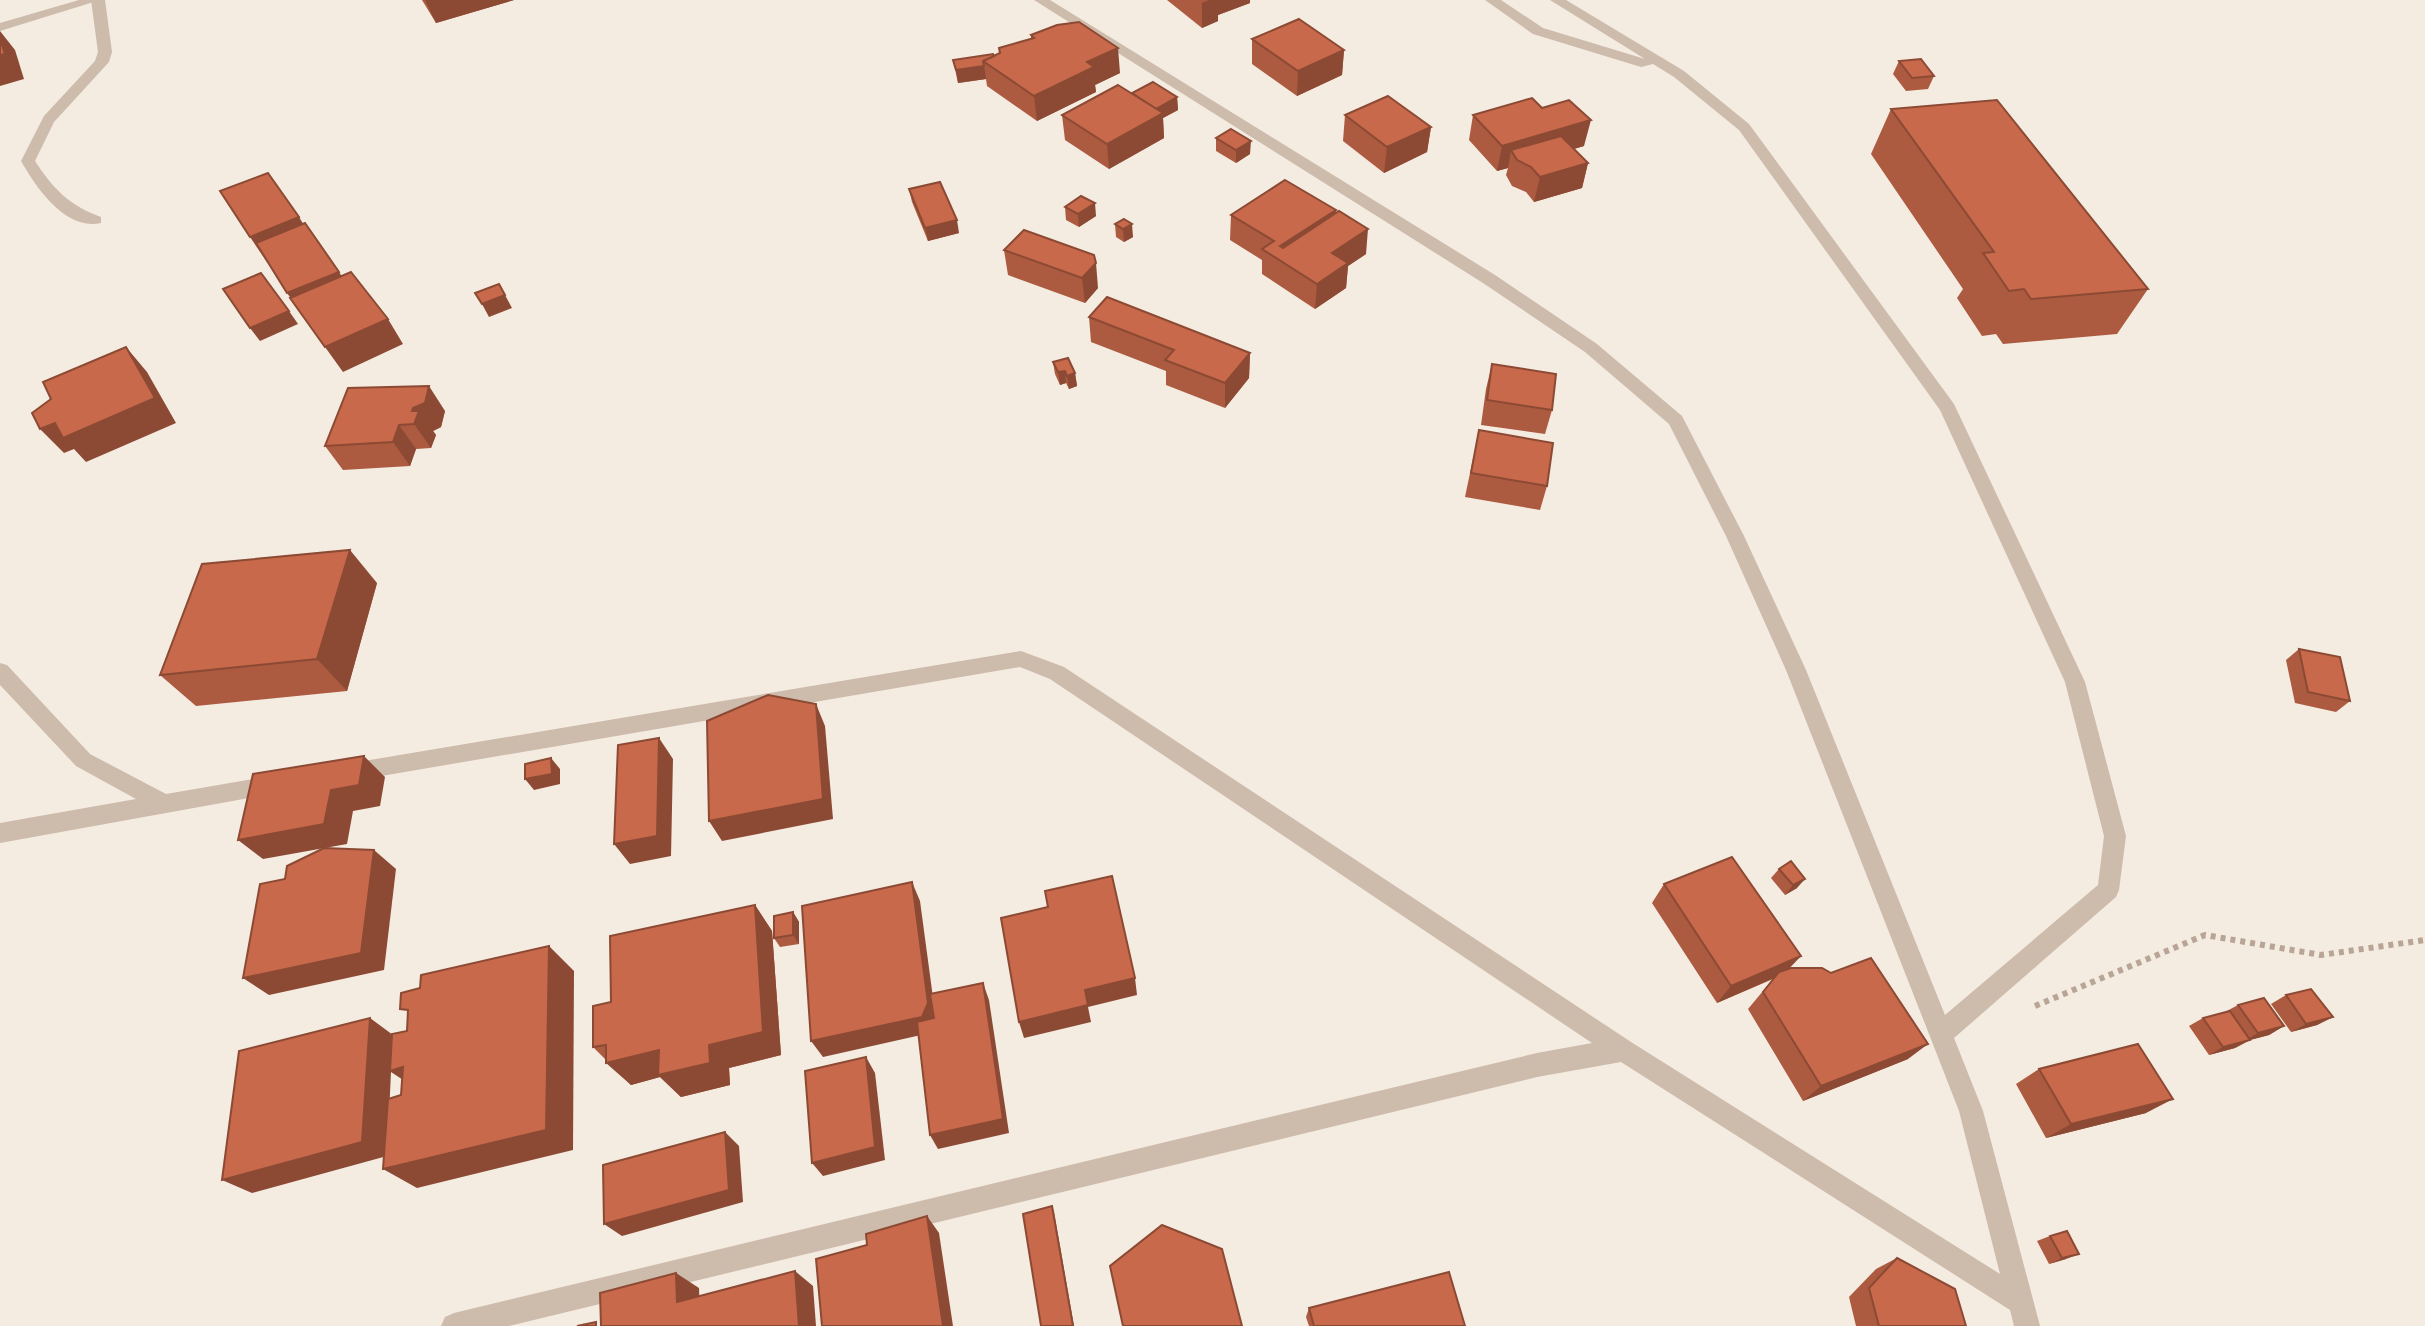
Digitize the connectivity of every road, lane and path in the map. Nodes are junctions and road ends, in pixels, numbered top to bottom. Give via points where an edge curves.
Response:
1 (95, 0) edge
2 (1041, 0) edge
3 (1492, 0) edge
4 (1557, 0) edge
5 (0, 27) edge
6 (1684, 78) junction
7 (96, 220) dead end
8 (0, 671) edge
9 (334, 774) edge
10 (303, 780) edge
11 (163, 803) junction
12 (0, 833) edge
13 (2425, 940) edge
14 (2022, 1011) dead end
15 (1941, 1034) junction
16 (1623, 1050) junction
17 (2024, 1314) edge
18 (454, 1326) edge

1 - 5 street
1 - 7 street via 105,52 102,62 45,120 28,161 66,211
2 - 15 street via 1489,279 1591,348 1676,420 1796,670
3 - 6 street via 1538,31
4 - 6 street
6 - 15 street via 1744,127 1948,408 2075,682 2102,777 2115,836 2108,890
8 - 11 street via 83,760
9 - 16 street via 1021,659 1057,673
10 - 11 street
11 - 12 street
13 - 14 path via 2321,955 2205,935
15 - 17 street via 1971,1111
16 - 17 street
16 - 18 street via 1537,1065

